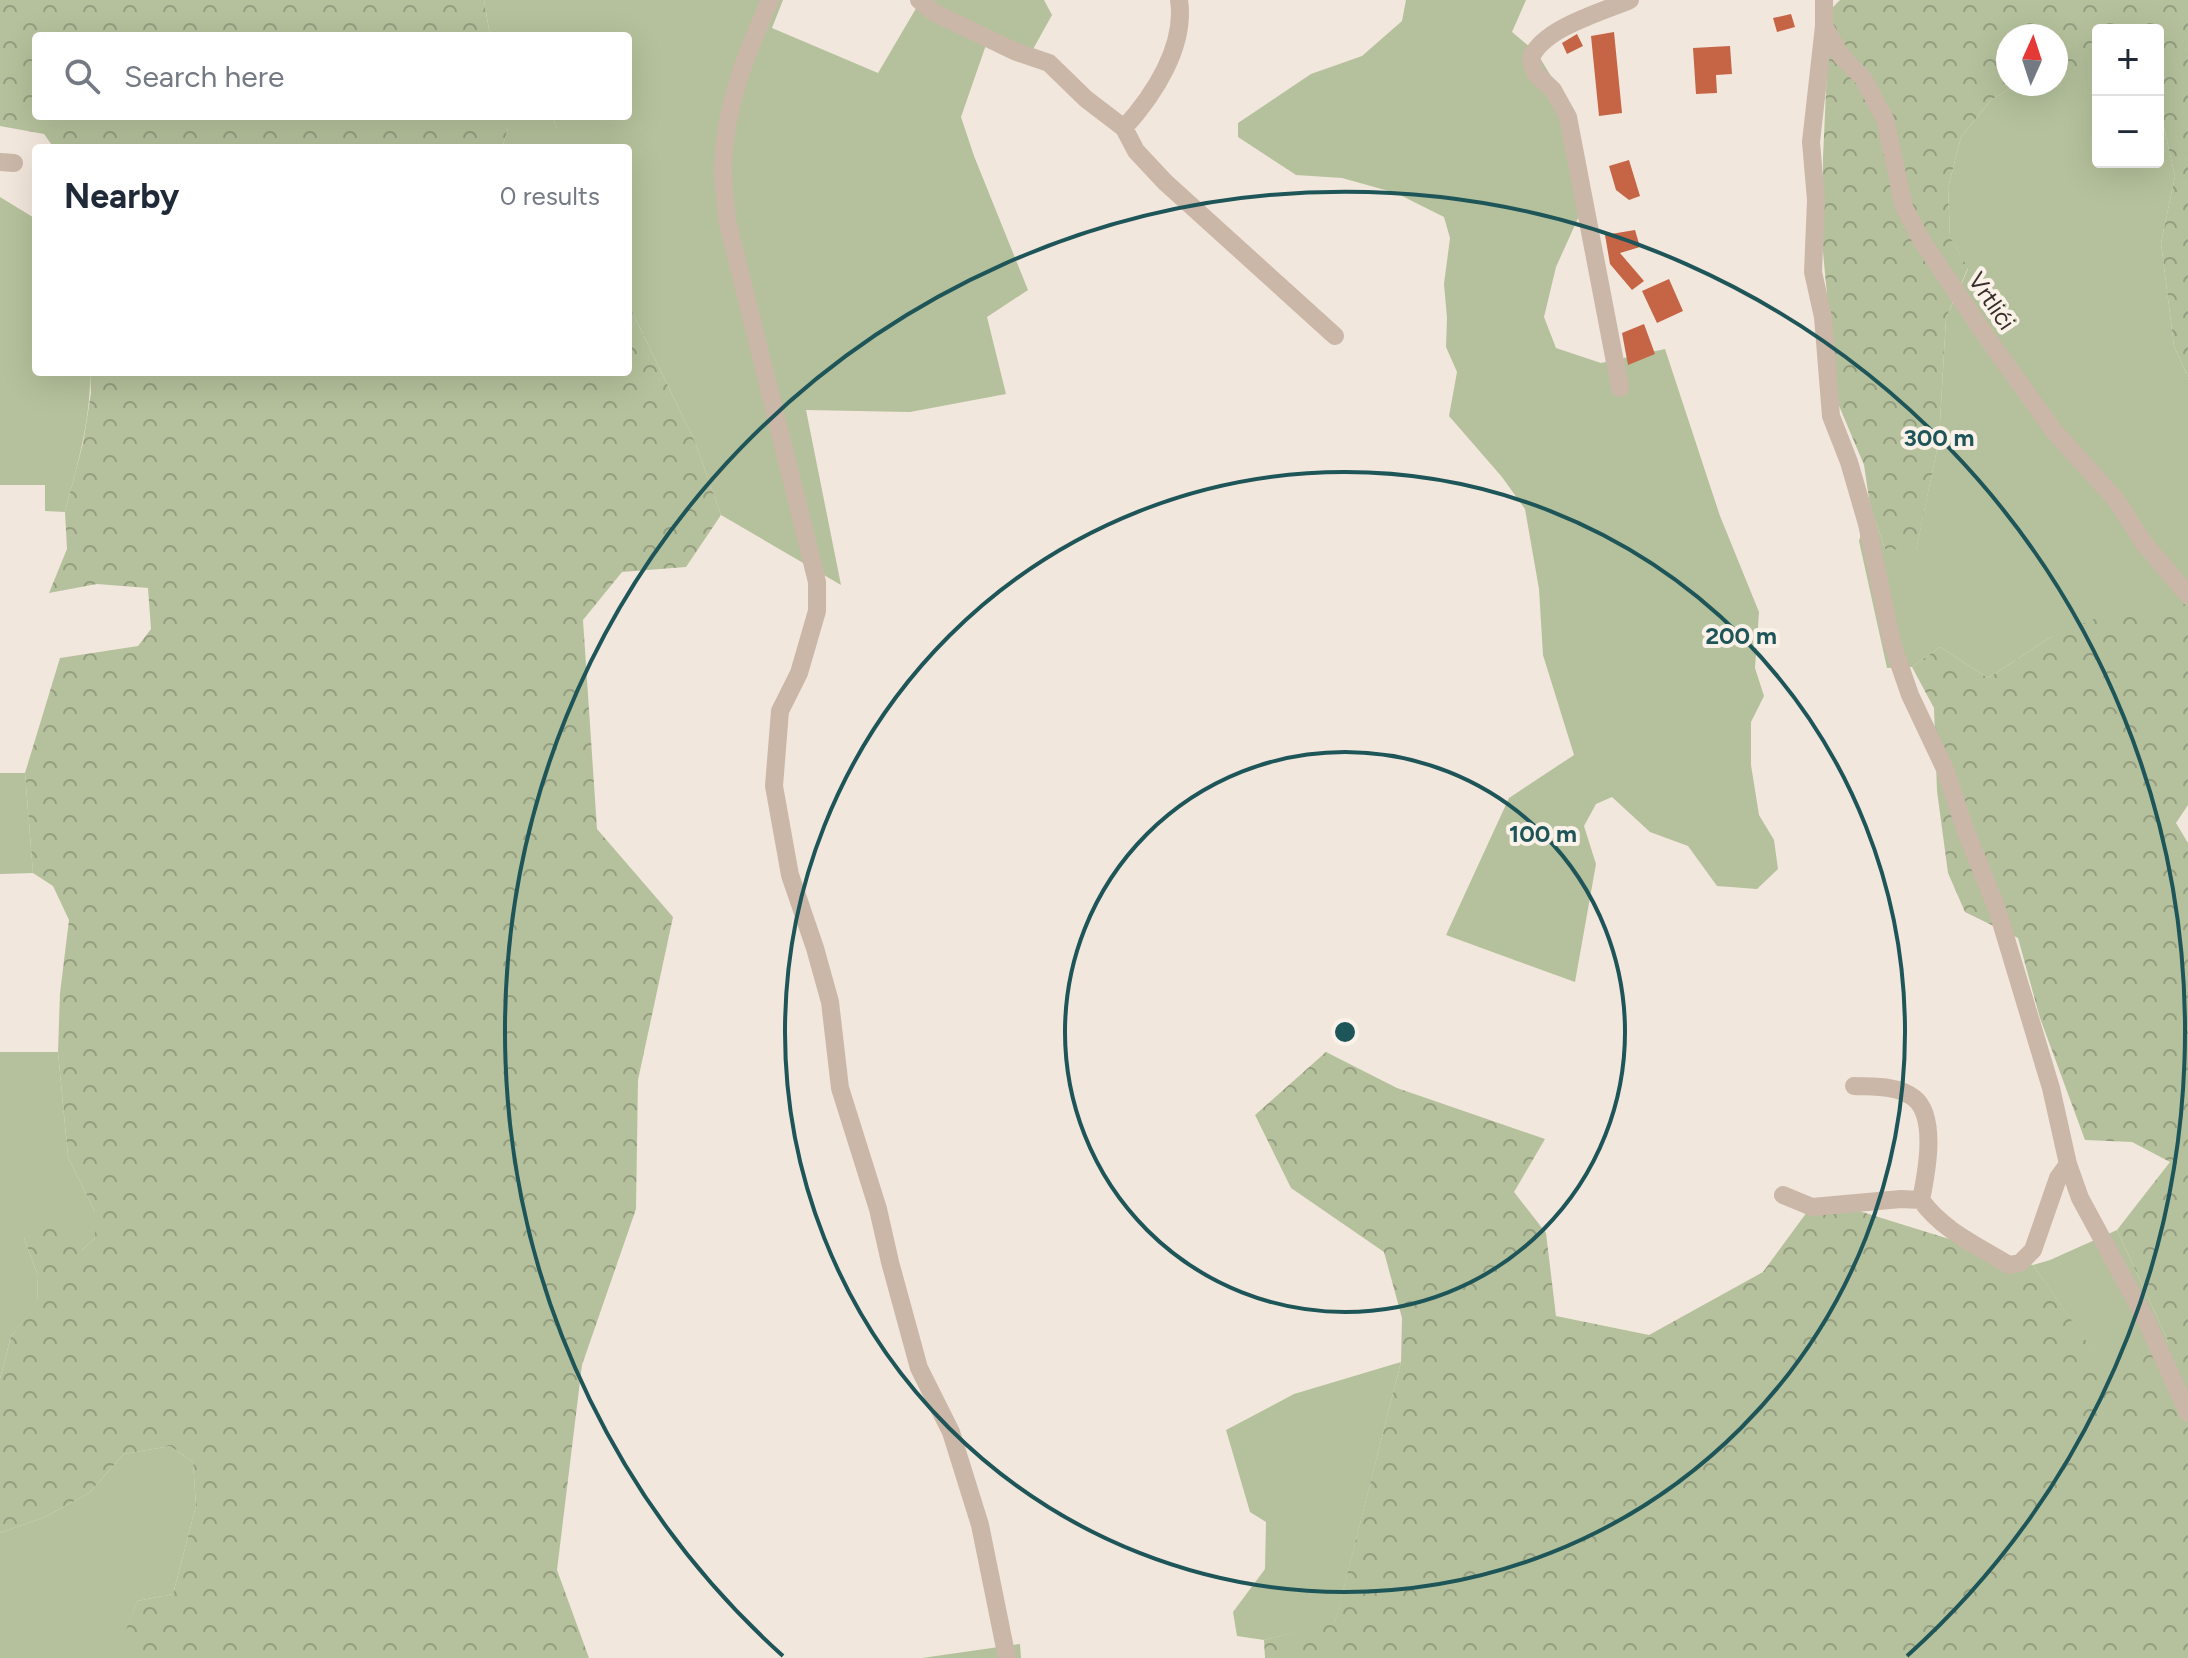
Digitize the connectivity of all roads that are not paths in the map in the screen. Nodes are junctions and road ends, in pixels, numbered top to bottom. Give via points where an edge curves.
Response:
1 (770, 0) edge
2 (919, 0) edge
3 (1179, 0) edge
4 (1630, 0) edge
5 (1824, 0) edge
6 (1824, 26) junction
7 (1124, 128) junction
8 (1335, 336) dead end
9 (1620, 388) dead end
10 (2188, 595) edge
11 (1854, 1086) dead end
12 (2068, 1164) junction
13 (1783, 1195) dead end
14 (1921, 1200) junction
15 (2188, 1413) edge
16 (1007, 1658) edge

1 - 16 street via 730,105 723,169 727,220 817,582 810,636 780,711 774,786 790,875 830,1002 840,1088 919,1368 951,1432 980,1525
2 - 7 street via 933,12 1049,63
3 - 7 street via 1172,52 1156,87
4 - 9 street via 1550,36 1531,58 1535,73 1553,90 1568,117
5 - 6 street
6 - 10 street, Vrtlići via 1842,57 1863,78 1885,119 1904,207 1922,241 2054,431 2117,501
6 - 12 street via 1811,142 1816,200 1813,272 1823,317 1831,416 1867,524 1892,643 1997,909 2051,1088
7 - 8 street via 1136,151 1165,182
11 - 14 street via 1899,1091 1915,1098 1924,1110 1929,1141
12 - 14 street via 2033,1250 2020,1263 2009,1265 1953,1232
12 - 15 street
13 - 14 street via 1812,1207

